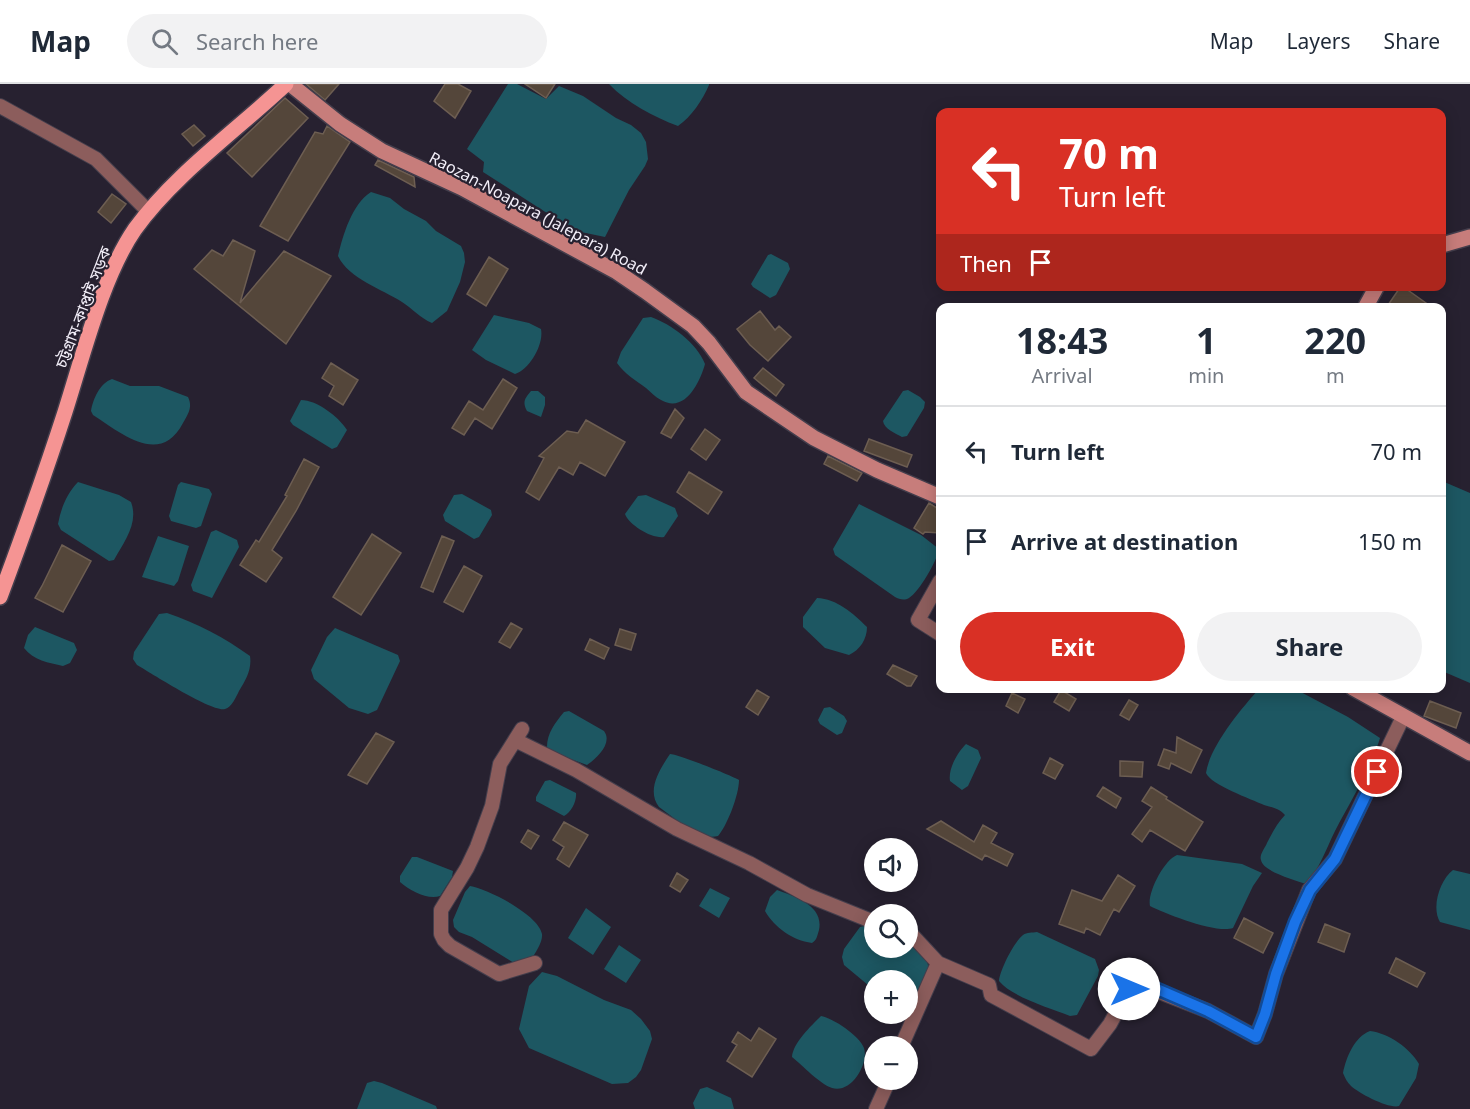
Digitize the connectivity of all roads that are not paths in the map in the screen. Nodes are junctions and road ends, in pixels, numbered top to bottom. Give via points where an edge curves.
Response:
1 (288, 84) edge
2 (0, 106) edge
3 (149, 212) junction
4 (1470, 237) edge
5 (1446, 244) edge
6 (936, 495) edge
7 (936, 588) edge
8 (0, 597) edge
9 (936, 631) edge
10 (1362, 693) edge
11 (1404, 717) junction
12 (1470, 753) edge
13 (864, 918) edge
14 (918, 941) edge
15 (535, 963) dead end
16 (938, 963) junction
17 (906, 1036) edge
18 (885, 1090) edge
19 (876, 1109) edge

1 - 3 main road, চট্টগ্রাম-কাপ্তাই সড়ক via 190,170
1 - 6 main road, Raozan-Noapara (Jalepara) Road via 382,151 462,188 645,291 693,326 746,392 804,432
2 - 3 street via 96,159
3 - 8 main road, চট্টগ্রাম-কাপ্তাই সড়ক via 123,249 110,278 44,479
4 - 5 main road
7 - 9 street via 918,620
10 - 11 main road
11 - 12 main road
11 - 16 street via 1335,859 1310,890 1295,922 1256,1037 1208,1011 1139,984 1129,989 1091,1049 991,995 989,985
13 - 15 street via 807,895 677,829 519,734 500,764 492,806 477,847 441,910 441,934 450,946 500,974
14 - 16 street
16 - 17 street
18 - 19 street

